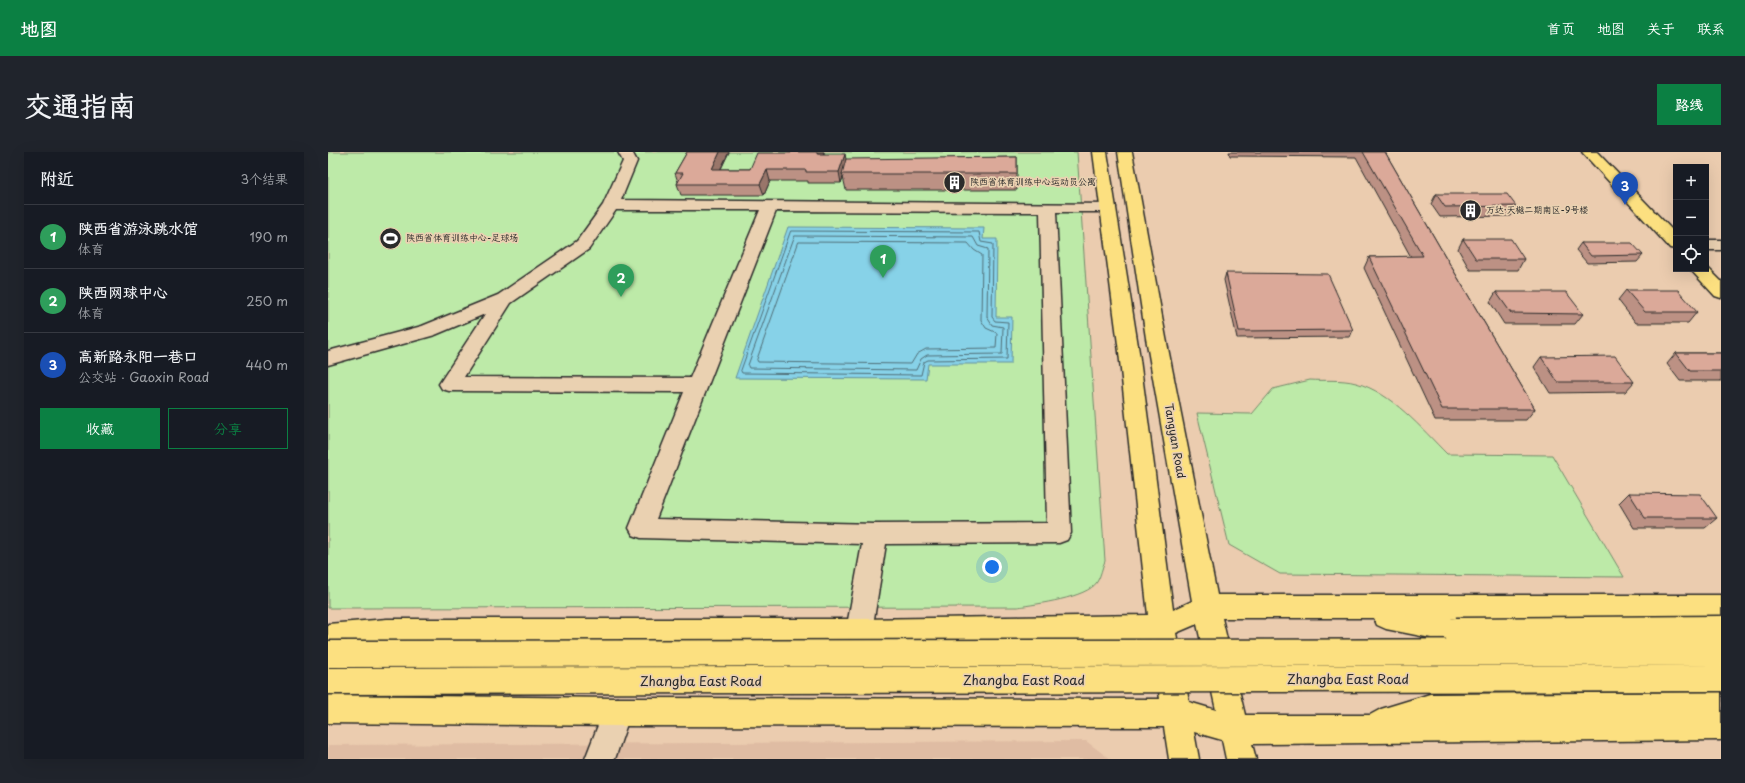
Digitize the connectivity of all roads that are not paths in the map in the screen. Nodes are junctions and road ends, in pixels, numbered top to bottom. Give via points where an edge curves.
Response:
1 (625, 152) edge
2 (1100, 152) edge
3 (1125, 152) edge
4 (1589, 152) edge
5 (1600, 152) edge
6 (611, 205) junction
7 (770, 206) junction
8 (1048, 207) junction
9 (1108, 207) junction
10 (1673, 228) edge
11 (1673, 241) edge
12 (1709, 245) edge
13 (1721, 245) edge
14 (1709, 265) edge
15 (1703, 272) edge
16 (1721, 278) edge
17 (1721, 292) edge
18 (504, 299) junction
19 (328, 358) edge
20 (697, 385) junction
21 (876, 534) junction
22 (1721, 606) edge
23 (1206, 607) junction
24 (1339, 608) junction
25 (328, 626) edge
26 (1162, 626) junction
27 (1721, 629) edge
28 (388, 631) junction
29 (859, 631) junction
30 (328, 636) edge
31 (1721, 652) edge
32 (328, 654) edge
33 (1721, 678) edge
34 (328, 681) edge
35 (1721, 706) edge
36 (328, 709) edge
37 (617, 712) junction
38 (1176, 713) junction
39 (1721, 726) edge
40 (1234, 729) junction
41 (1356, 730) junction
42 (600, 759) edge
43 (1184, 759) edge
44 (1241, 759) edge

1 - 6 street via 630,161
2 - 9 main road
3 - 23 main road, Tangyan Road via 1156,338
4 - 11 main road
5 - 10 main road
6 - 7 street
6 - 18 street via 583,245
7 - 8 street
7 - 20 street
8 - 9 street
8 - 21 street via 1059,533
9 - 26 main road via 1129,352
12 - 13 street
14 - 16 main road
15 - 17 main road
18 - 19 street via 428,331
18 - 20 street via 449,384
20 - 21 street via 641,528
21 - 29 street
22 - 24 main road
23 - 24 main road
23 - 26 main road
23 - 40 main road, Tangyan Road
24 - 27 main road, bridge via 1456,631
25 - 28 street
26 - 29 main road
26 - 38 main road
28 - 29 main road
28 - 30 main road
31 - 32 main road, bridge
33 - 34 main road, Zhangba East Road, bridge
35 - 41 main road via 1430,708
36 - 37 main road
37 - 38 main road
37 - 42 street
38 - 40 main road
38 - 43 main road
39 - 41 main road
40 - 41 main road
40 - 44 main road, Tangyan Road

